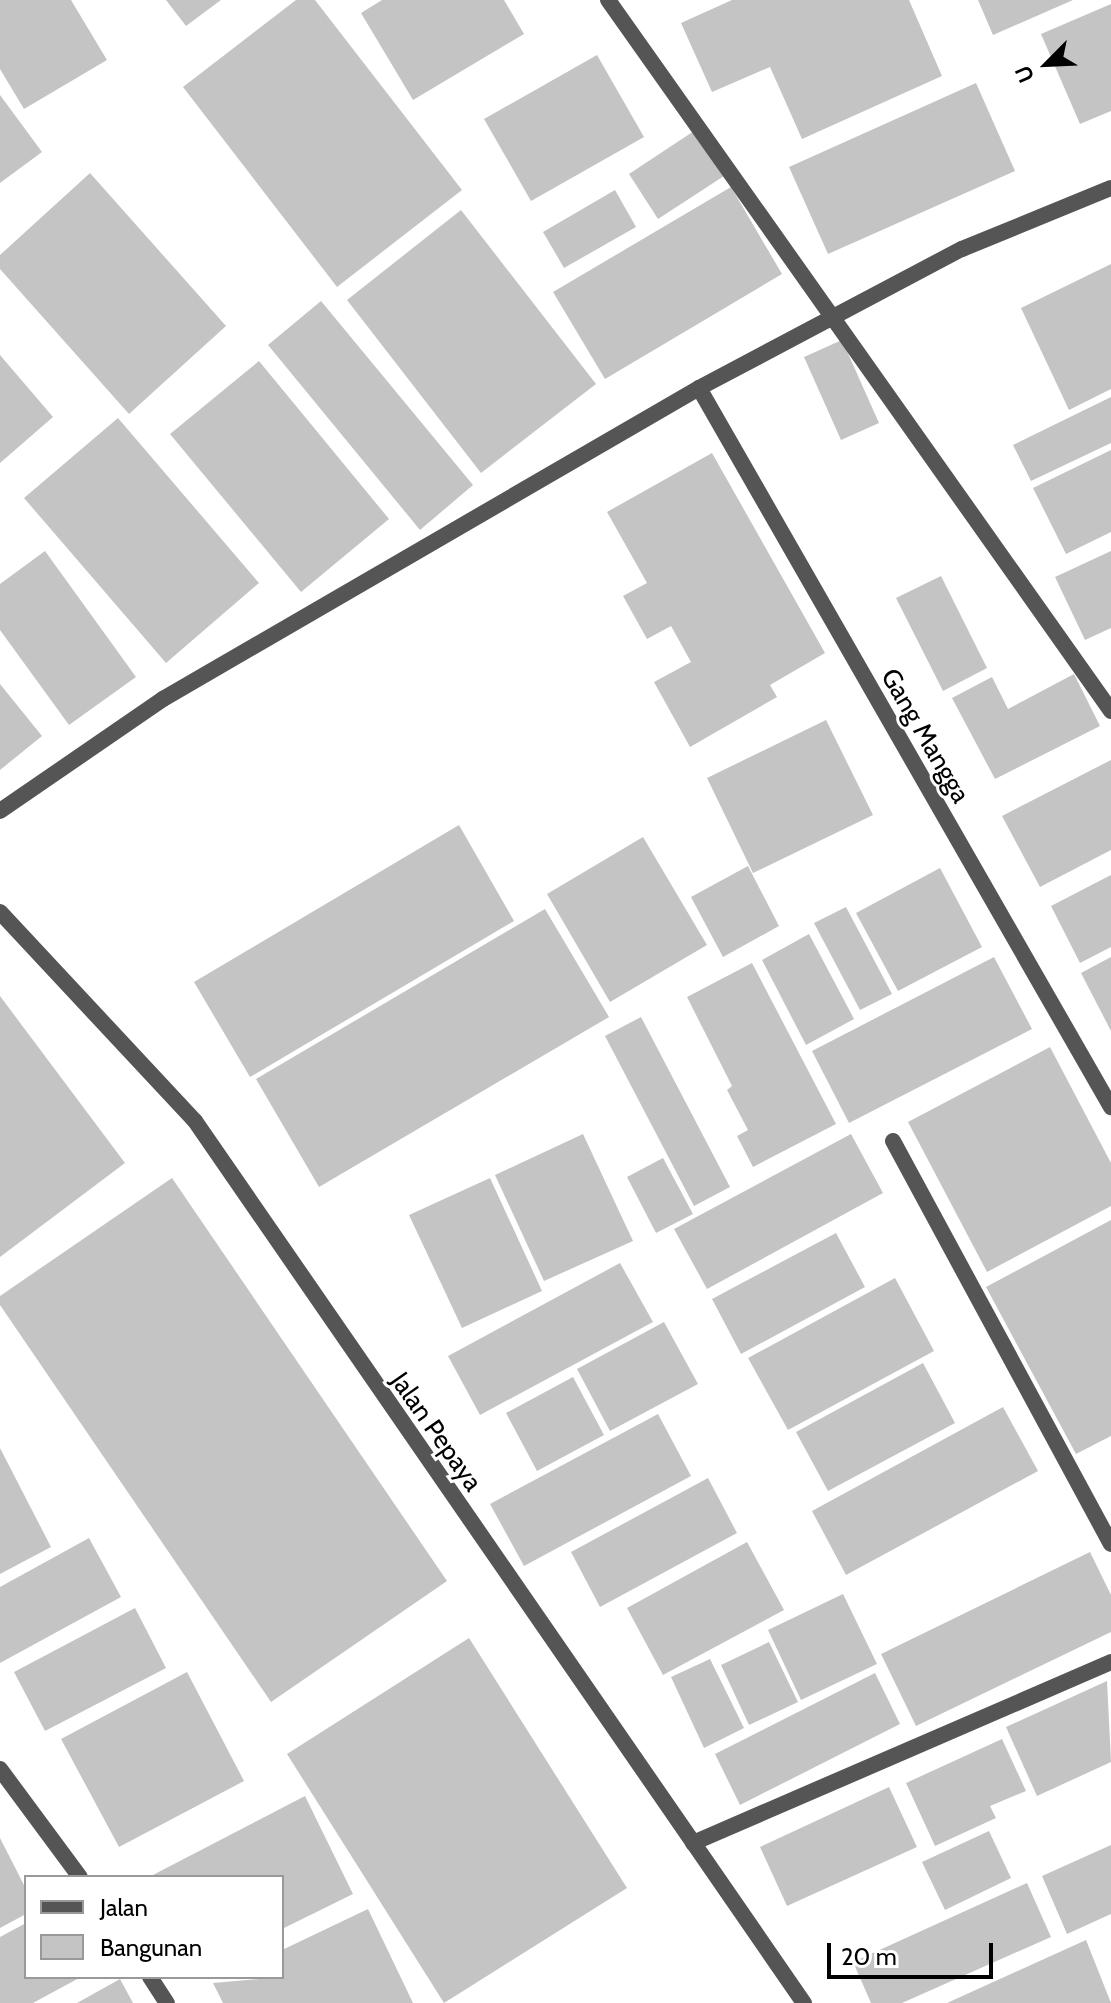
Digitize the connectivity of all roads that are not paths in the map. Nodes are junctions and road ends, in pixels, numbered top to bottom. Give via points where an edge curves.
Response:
1 (608, 0) edge
2 (1111, 188) edge
3 (836, 316) junction
4 (699, 388) junction
5 (1111, 711) edge
6 (0, 811) edge
7 (0, 912) edge
8 (1111, 1107) edge
9 (893, 1141) dead end
10 (1111, 1544) edge
11 (1111, 1662) edge
12 (0, 1769) edge
13 (693, 1843) junction
14 (79, 1875) edge
15 (151, 1979) edge
16 (167, 2003) edge
17 (804, 2003) edge

1 - 3 street
2 - 3 street via 962,249
3 - 4 street
3 - 5 street
4 - 6 street via 456,535 163,699
4 - 8 street, Gang Mangga
7 - 13 street, Jalan Pepaya via 195,1121
9 - 10 street
11 - 13 street
12 - 14 street
13 - 17 street, Jalan Pepaya
15 - 16 street

